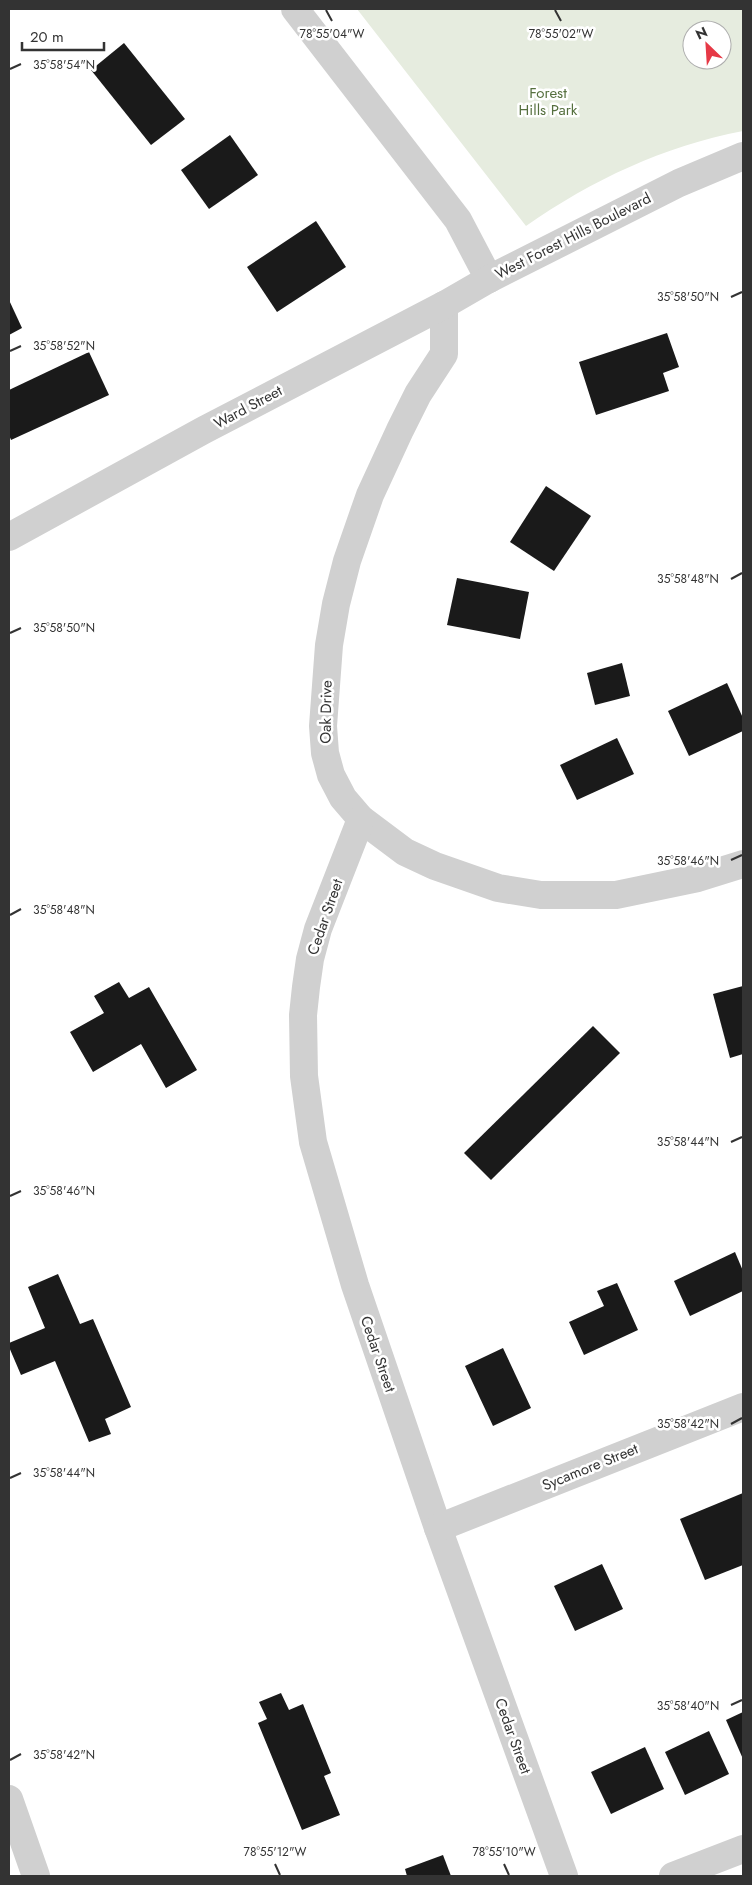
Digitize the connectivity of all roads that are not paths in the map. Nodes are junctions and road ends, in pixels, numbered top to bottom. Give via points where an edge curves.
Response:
1 (295, 9) edge
2 (743, 156) edge
3 (489, 279) junction
4 (444, 305) junction
5 (9, 537) edge
6 (361, 819) junction
7 (743, 864) edge
8 (743, 1407) edge
9 (438, 1528) junction
10 (9, 1799) edge
11 (743, 1849) edge
12 (36, 1876) edge
13 (564, 1876) edge
14 (673, 1876) edge

1 - 3 street, West Forest Hills Boulevard via 458,220
2 - 3 street, West Forest Hills Boulevard via 679,183
3 - 4 street, Ward Street
4 - 5 street, Ward Street via 204,430
4 - 6 street, Oak Drive via 444,354 414,401 370,495 347,561 328,645 323,726 325,753 331,775 343,798
6 - 7 street, Oak Drive via 405,852 435,866 498,888 542,896 616,896 698,878
6 - 9 street, Cedar Street via 318,929 310,959 303,1015 304,1076 313,1142 352,1276
8 - 9 street, Sycamore Street
9 - 13 street, Cedar Street
10 - 12 street
11 - 14 street

